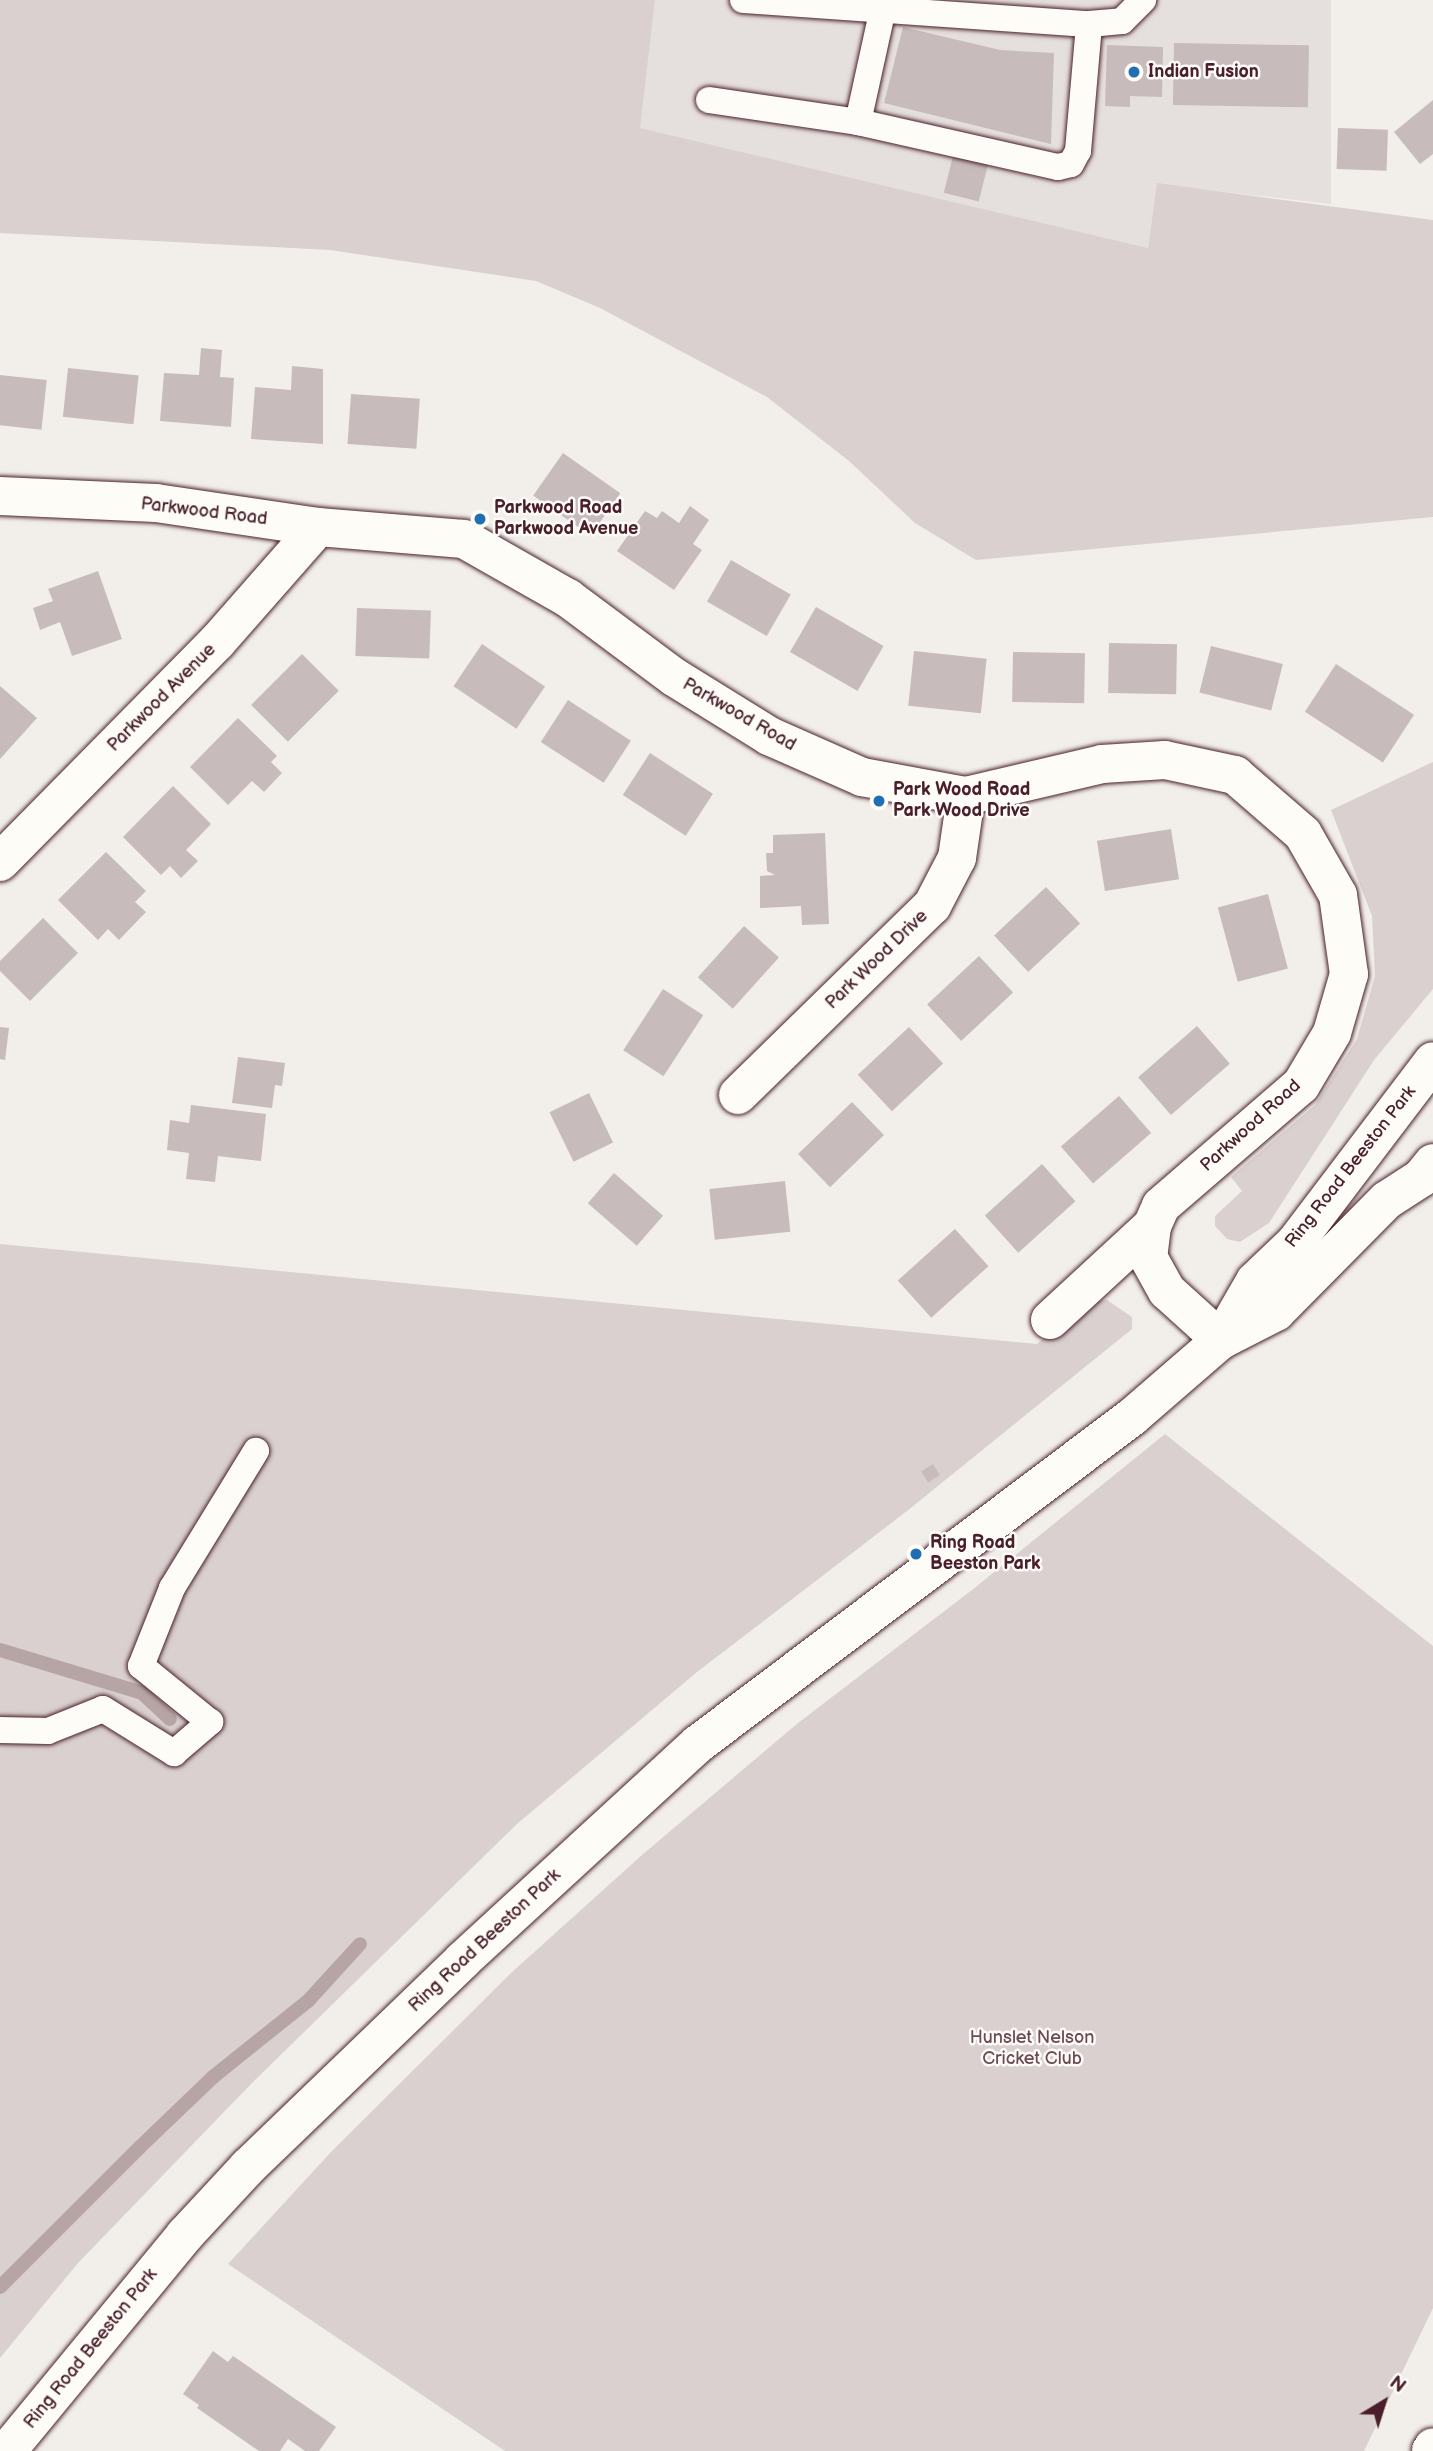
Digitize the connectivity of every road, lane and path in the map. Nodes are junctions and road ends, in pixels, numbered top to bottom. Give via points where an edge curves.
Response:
1 (743, 0) edge
2 (1143, 0) edge
3 (953, 8) edge
4 (882, 13) junction
5 (1089, 24) junction
6 (709, 100) dead end
7 (858, 122) junction
8 (0, 496) edge
9 (318, 527) junction
10 (966, 796) junction
11 (0, 862) edge
12 (1433, 1061) edge
13 (738, 1095) dead end
14 (1433, 1163) edge
15 (1152, 1226) junction
16 (1050, 1320) dead end
17 (1221, 1340) junction
18 (256, 1451) dead end
19 (0, 1730) edge
20 (7, 2451) edge

1 - 4 lane
2 - 5 lane via 1122,22
3 - 4 lane
3 - 5 lane
4 - 7 lane
5 - 7 lane via 1077,150 1071,164 1058,167
6 - 7 lane
8 - 9 street, Parkwood Road via 156,503
9 - 10 street, Parkwood Road via 464,539 568,598 674,677 769,736 862,777
9 - 11 street, Parkwood Avenue via 217,642
10 - 13 street, Park Wood Drive via 957,858 932,906
10 - 15 street, Parkwood Road via 1102,764 1165,760 1235,775 1303,834 1338,895 1349,974 1332,1033 1301,1085 1161,1206
12 - 17 street, Ring Road Beeston Park via 1295,1243 1255,1280
14 - 17 street, Ring Road Beeston Park via 1421,1178 1387,1200 1276,1312
15 - 16 street, Parkwood Road
15 - 17 street, Parkwood Road via 1148,1257 1167,1291
17 - 20 street, Ring Road Beeston Park via 1132,1417 698,1744 505,1921 239,2177 185,2235
18 - 19 lane via 172,1588 141,1666 210,1722 174,1753 103,1709 48,1731

